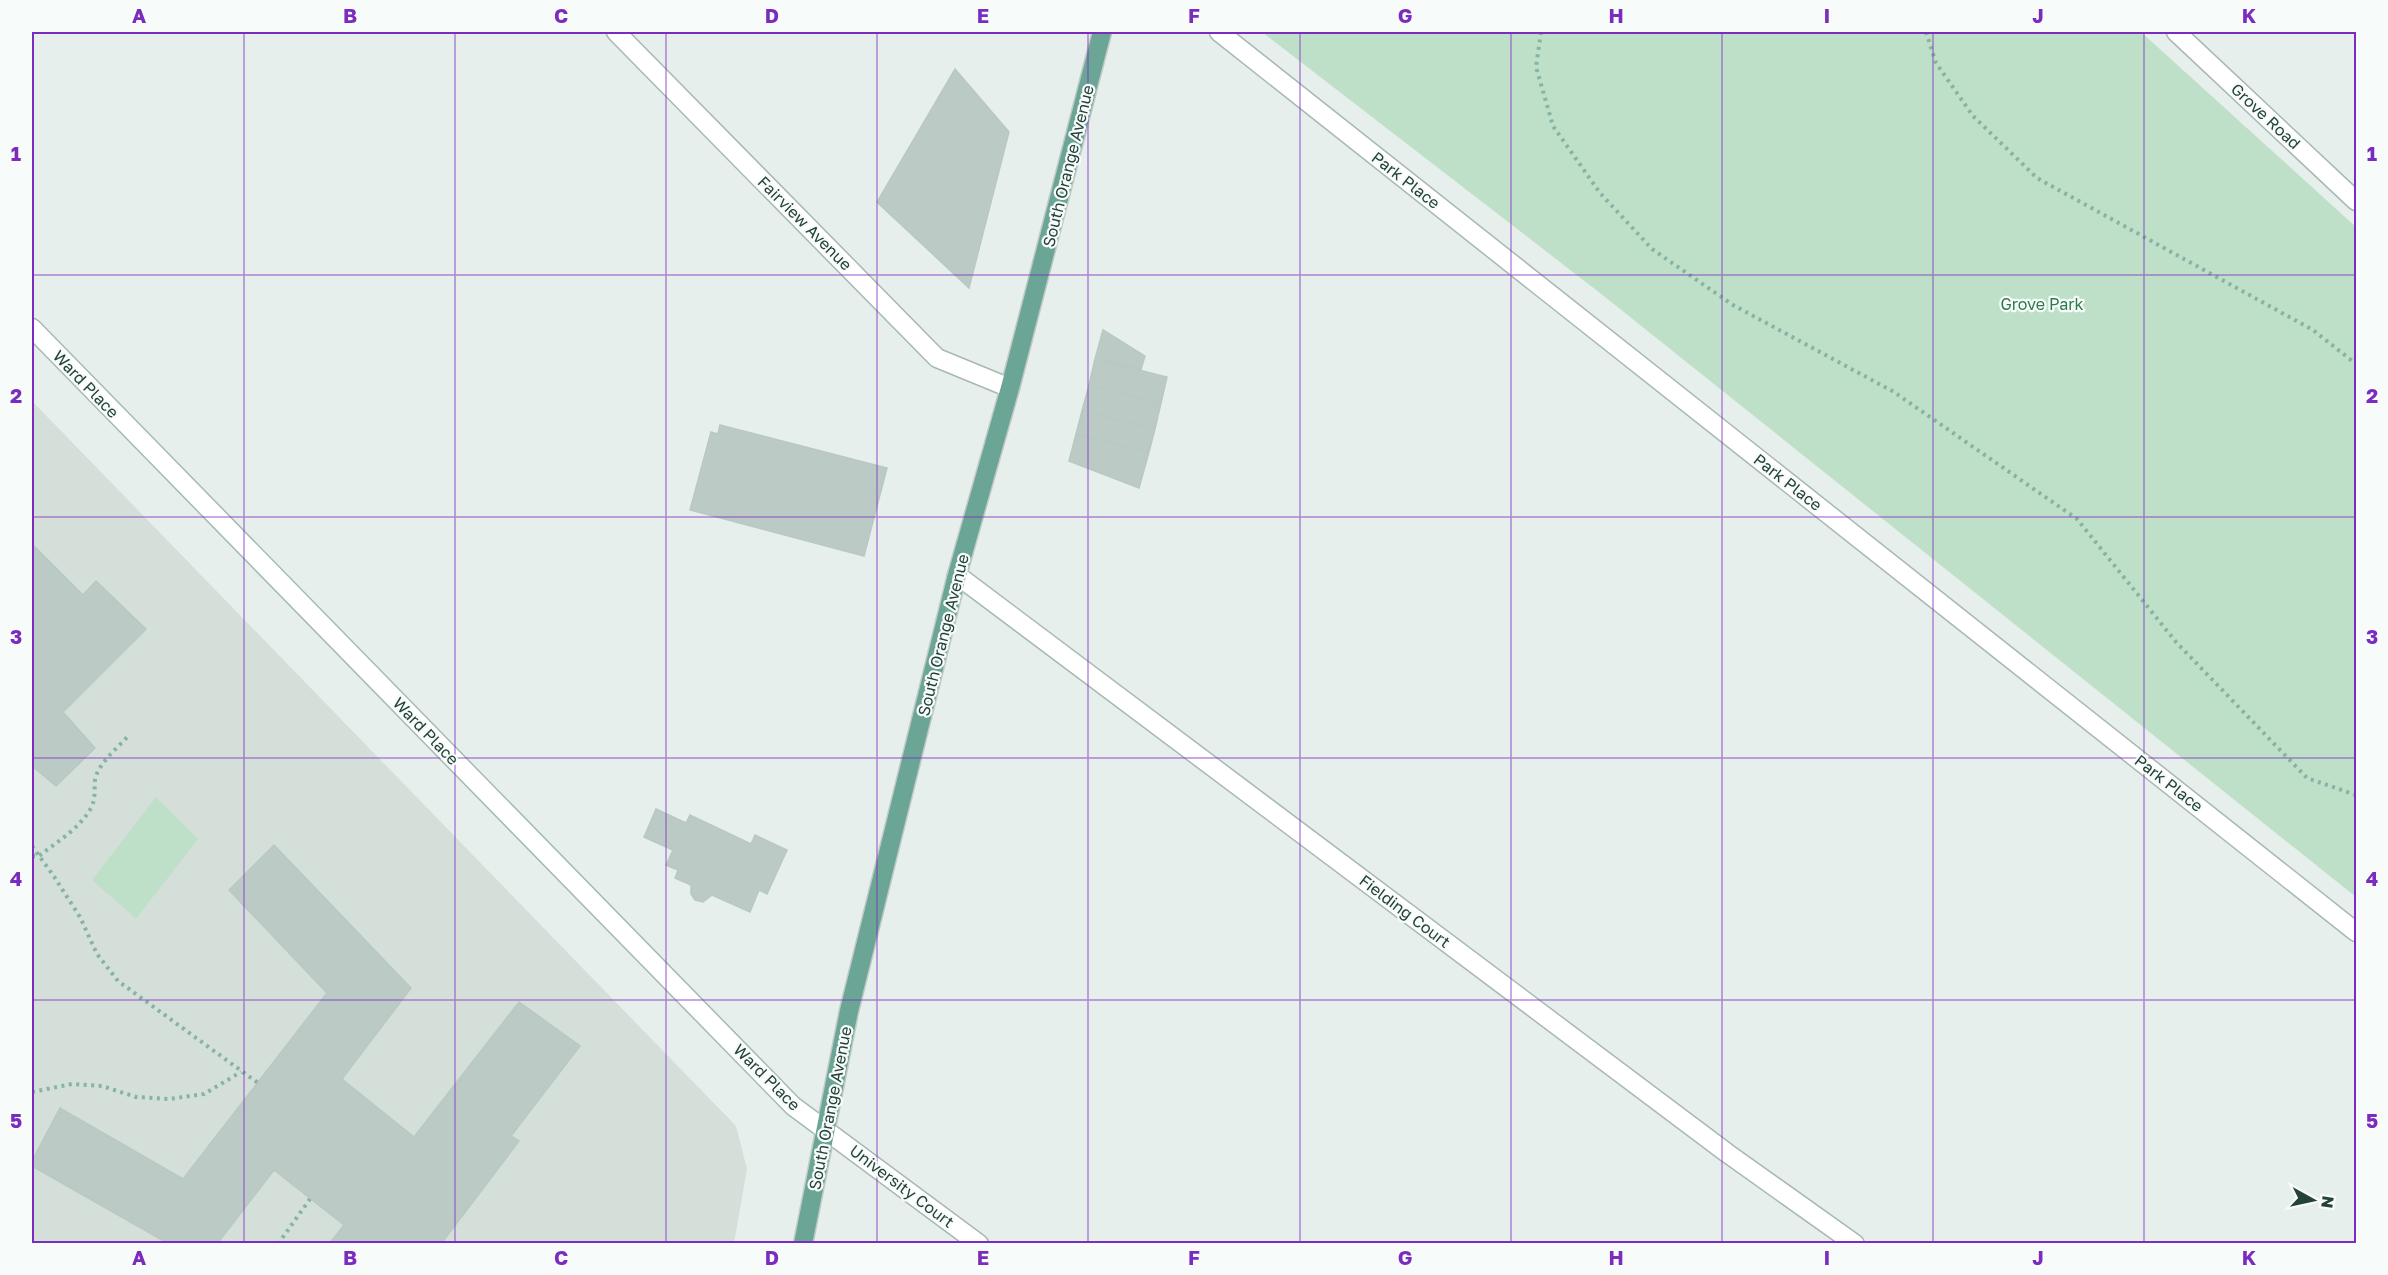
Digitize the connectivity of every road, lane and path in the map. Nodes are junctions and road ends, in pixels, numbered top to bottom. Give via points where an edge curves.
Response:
1 (616, 32) edge
2 (1102, 32) edge
3 (1219, 32) edge
4 (1541, 32) edge
5 (1926, 32) edge
6 (2176, 32) edge
7 (2356, 201) edge
8 (32, 328) edge
9 (2356, 364) edge
10 (1010, 388) junction
11 (957, 575) junction
12 (129, 735) dead end
13 (2356, 795) edge
14 (32, 846) edge
15 (32, 856) edge
16 (39, 856) junction
17 (2356, 932) edge
18 (241, 1072) junction
19 (258, 1083) dead end
20 (32, 1092) edge
21 (824, 1129) junction
22 (310, 1199) dead end
23 (278, 1244) edge
24 (803, 1244) edge
25 (979, 1244) edge
26 (1855, 1244) edge

1 - 10 street, Fairview Avenue via 937,358
2 - 10 main road, South Orange Avenue
3 - 17 street, Park Place
4 - 13 path via 1536,67 1553,126 1600,193 1652,249 1732,305 1894,392 2077,519 2176,642 2307,778
5 - 9 path via 1936,63 1973,116 2037,178 2313,330
6 - 7 street, Grove Road
8 - 21 street, Ward Place via 793,1106
10 - 11 main road, South Orange Avenue
11 - 21 main road, South Orange Avenue via 849,1011
11 - 26 street, Fielding Court via 1718,1146
12 - 16 path via 99,768 90,809 78,825
14 - 16 path
15 - 16 path
16 - 18 path via 118,981
18 - 19 path
18 - 20 path via 204,1094 169,1099 136,1097 102,1086 72,1084
21 - 24 main road, South Orange Avenue
21 - 25 street, University Court
22 - 23 path

